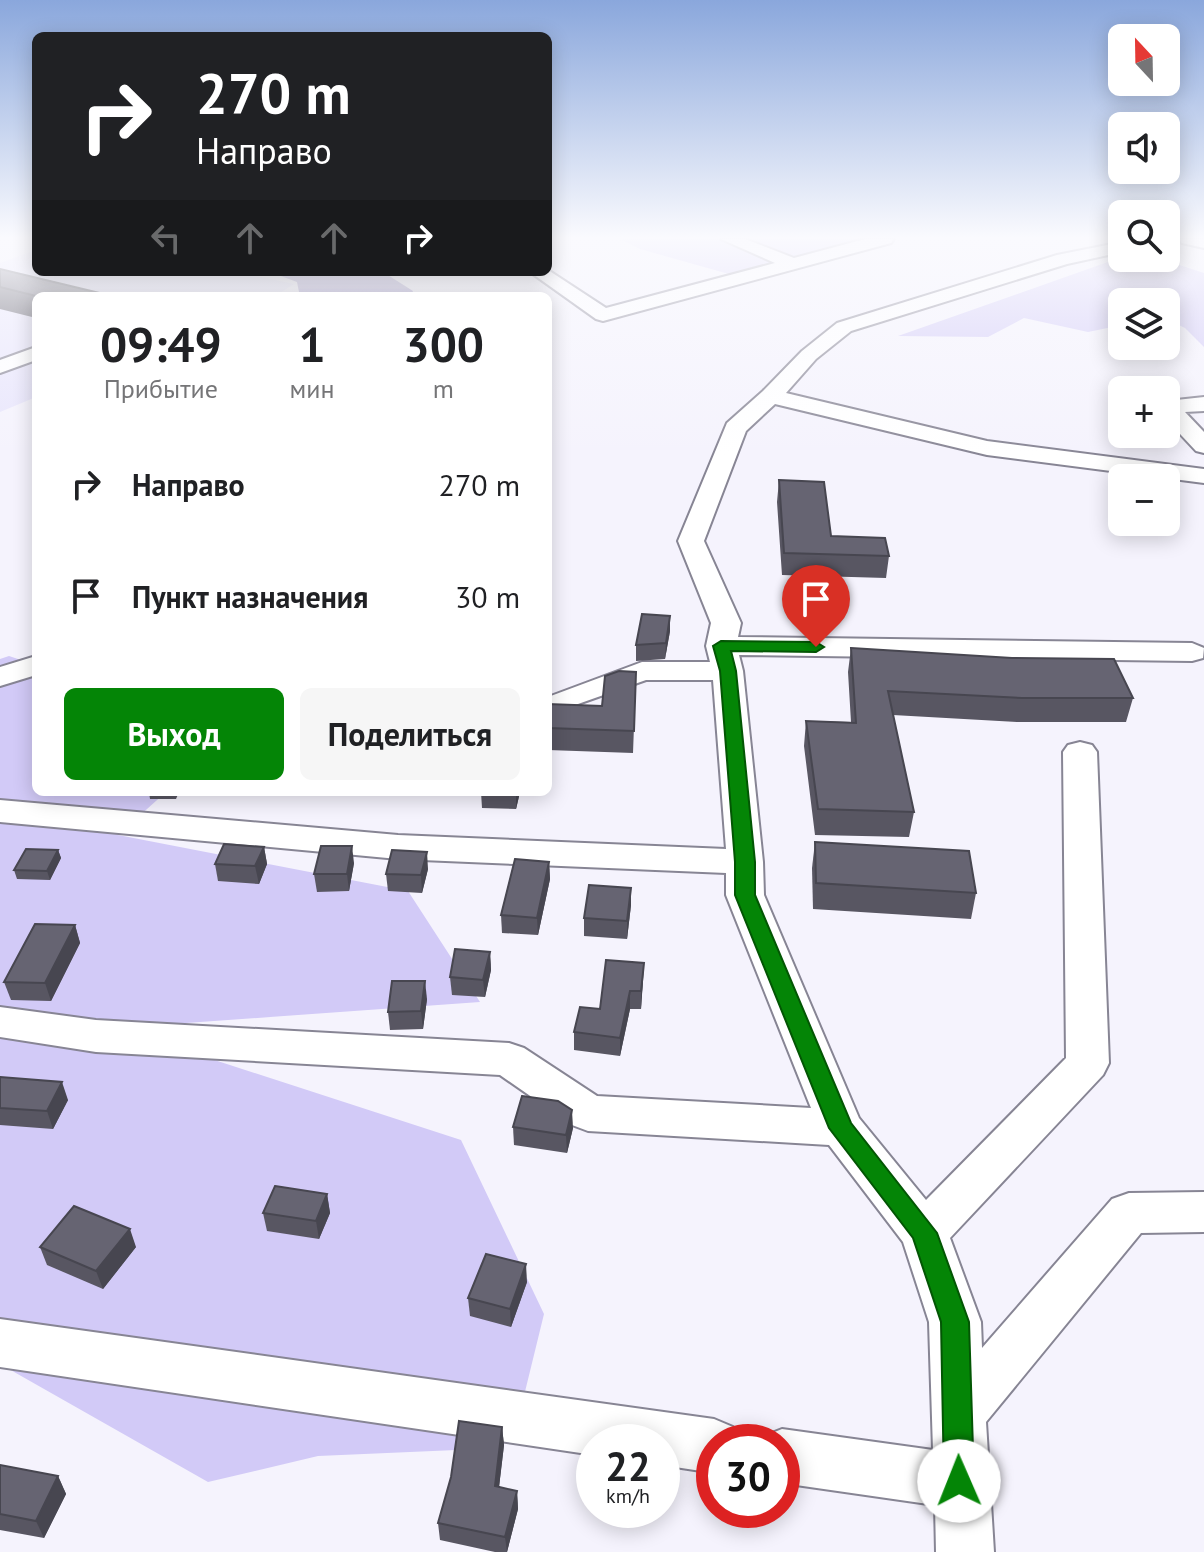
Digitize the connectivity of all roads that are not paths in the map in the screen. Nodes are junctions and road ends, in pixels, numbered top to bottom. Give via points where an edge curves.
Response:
1 (598, 311) edge
2 (616, 311) edge
3 (894, 311) edge
4 (32, 355) edge
5 (0, 367) edge
6 (771, 396) junction
7 (1204, 404) edge
8 (1204, 446) edge
9 (1204, 476) edge
10 (1192, 652) dead end
11 (725, 658) junction
12 (32, 666) edge
13 (0, 677) edge
14 (561, 701) edge
15 (1080, 752) dead end
16 (0, 811) edge
17 (745, 862) junction
18 (0, 1022) edge
19 (841, 1128) junction
20 (1204, 1212) edge
21 (924, 1233) junction
22 (0, 1343) edge
23 (958, 1415) junction
24 (696, 1443) edge
25 (800, 1459) edge
26 (959, 1481) junction
27 (965, 1552) edge

1 - 2 street
3 - 6 street via 844,327
4 - 5 street
6 - 9 street via 987,448
6 - 11 street via 735,428 691,541 726,623
7 - 8 street via 1170,410
10 - 11 street
11 - 14 street via 642,671
11 - 17 street
12 - 13 street
15 - 21 street via 1088,1063
16 - 17 street via 398,847
17 - 19 street via 745,895
18 - 19 street via 96,1036 509,1059 588,1113
19 - 21 street
20 - 23 street via 1129,1213
21 - 23 street via 955,1322
22 - 24 street
23 - 26 street
25 - 26 street
26 - 27 street

